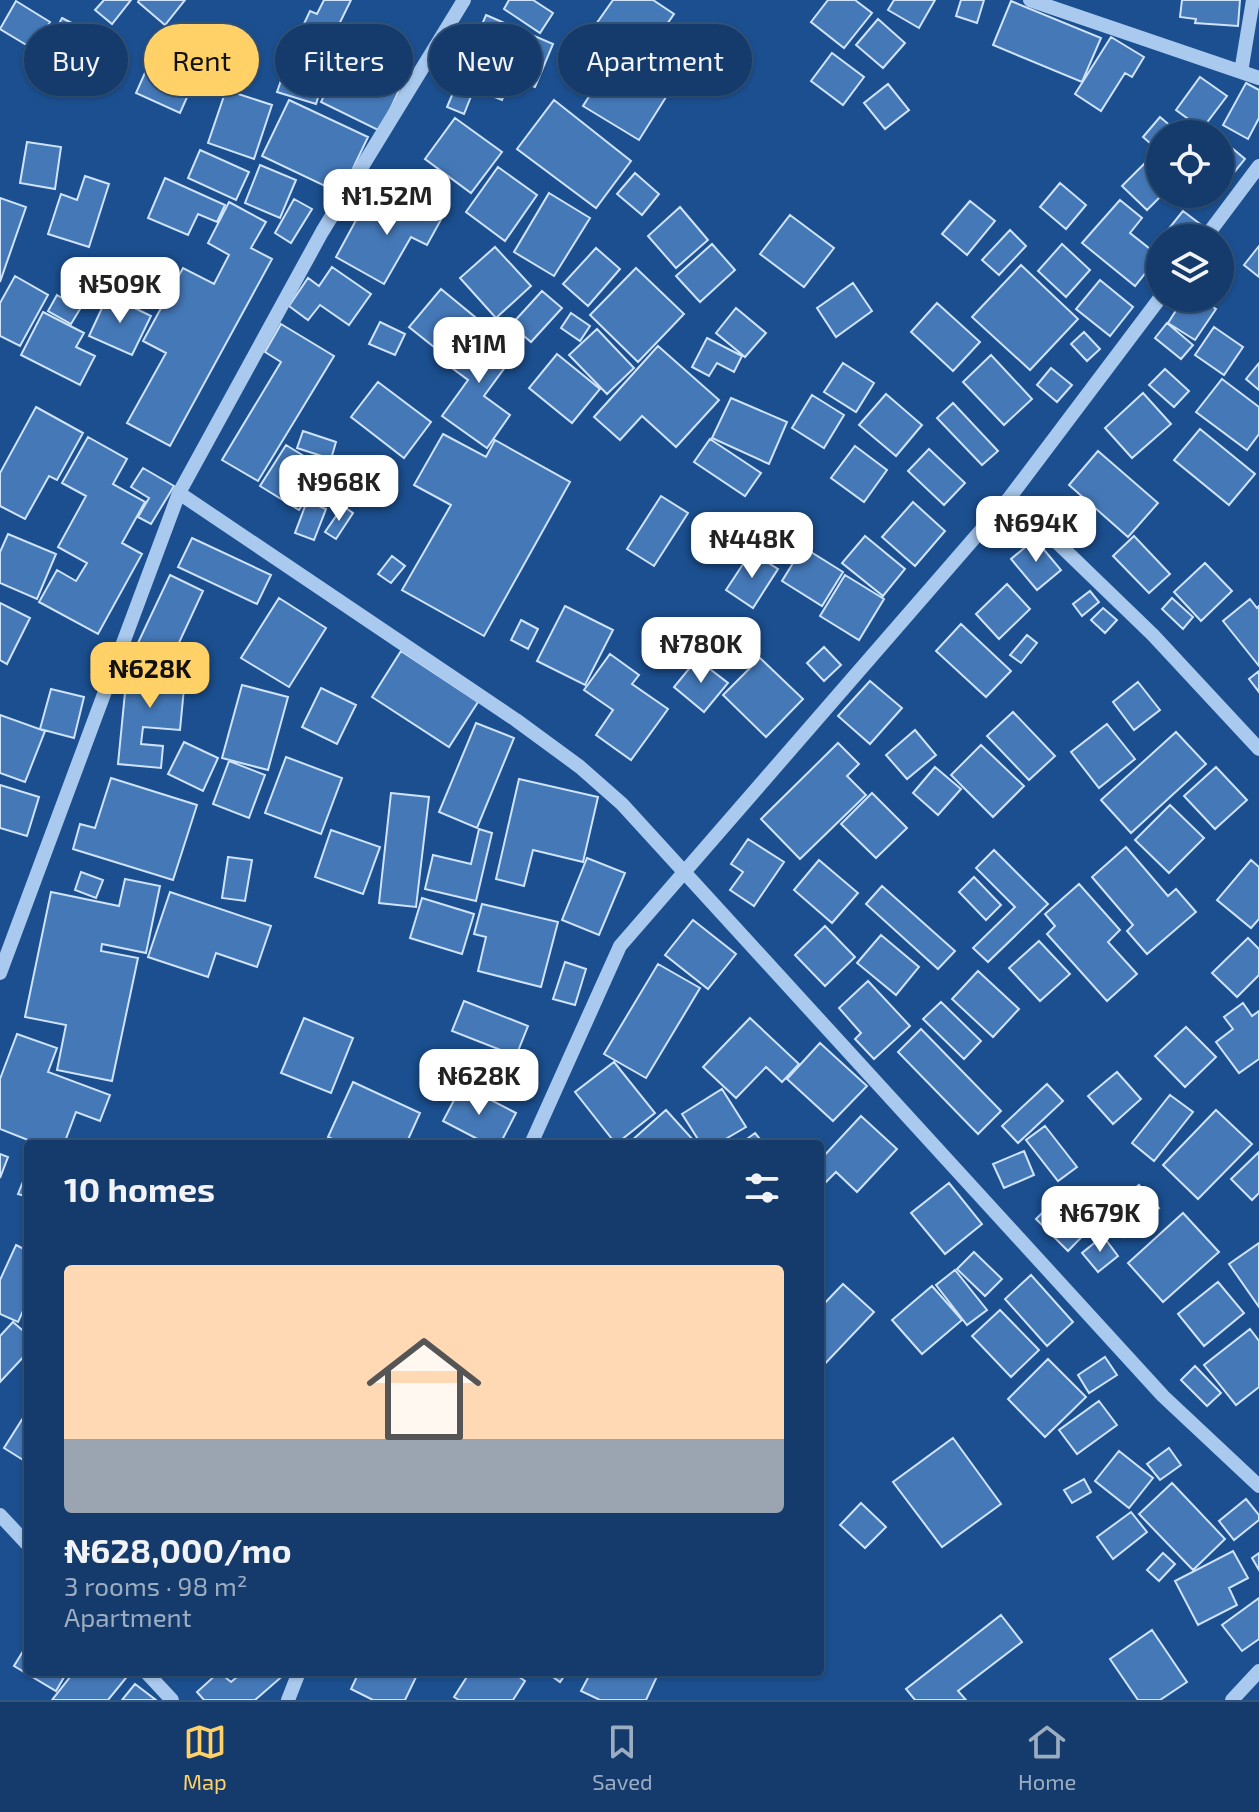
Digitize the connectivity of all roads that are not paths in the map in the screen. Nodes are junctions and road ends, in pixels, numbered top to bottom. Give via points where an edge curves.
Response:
1 (464, 0) edge
2 (1030, 0) edge
3 (1253, 0) edge
4 (1241, 72) junction
5 (1259, 78) edge
6 (1259, 166) edge
7 (1216, 224) edge
8 (1149, 312) edge
9 (179, 493) junction
10 (1010, 497) junction
11 (1259, 749) edge
12 (683, 873) junction
13 (0, 973) edge
14 (533, 1140) edge
15 (1259, 1486) edge
16 (0, 1515) edge
17 (24, 1541) edge
18 (1259, 1671) edge
19 (150, 1676) edge
20 (297, 1676) edge
21 (172, 1700) edge
22 (288, 1700) edge
23 (1232, 1700) edge

1 - 9 street via 322,232
2 - 4 street
3 - 4 street
4 - 5 street
6 - 7 street
8 - 10 street
9 - 12 street via 580,767 622,804
9 - 13 street
10 - 11 street via 1153,635
10 - 12 street
12 - 14 street via 620,946
12 - 15 street via 1163,1396
16 - 17 street
18 - 23 street
19 - 21 street
20 - 22 street

